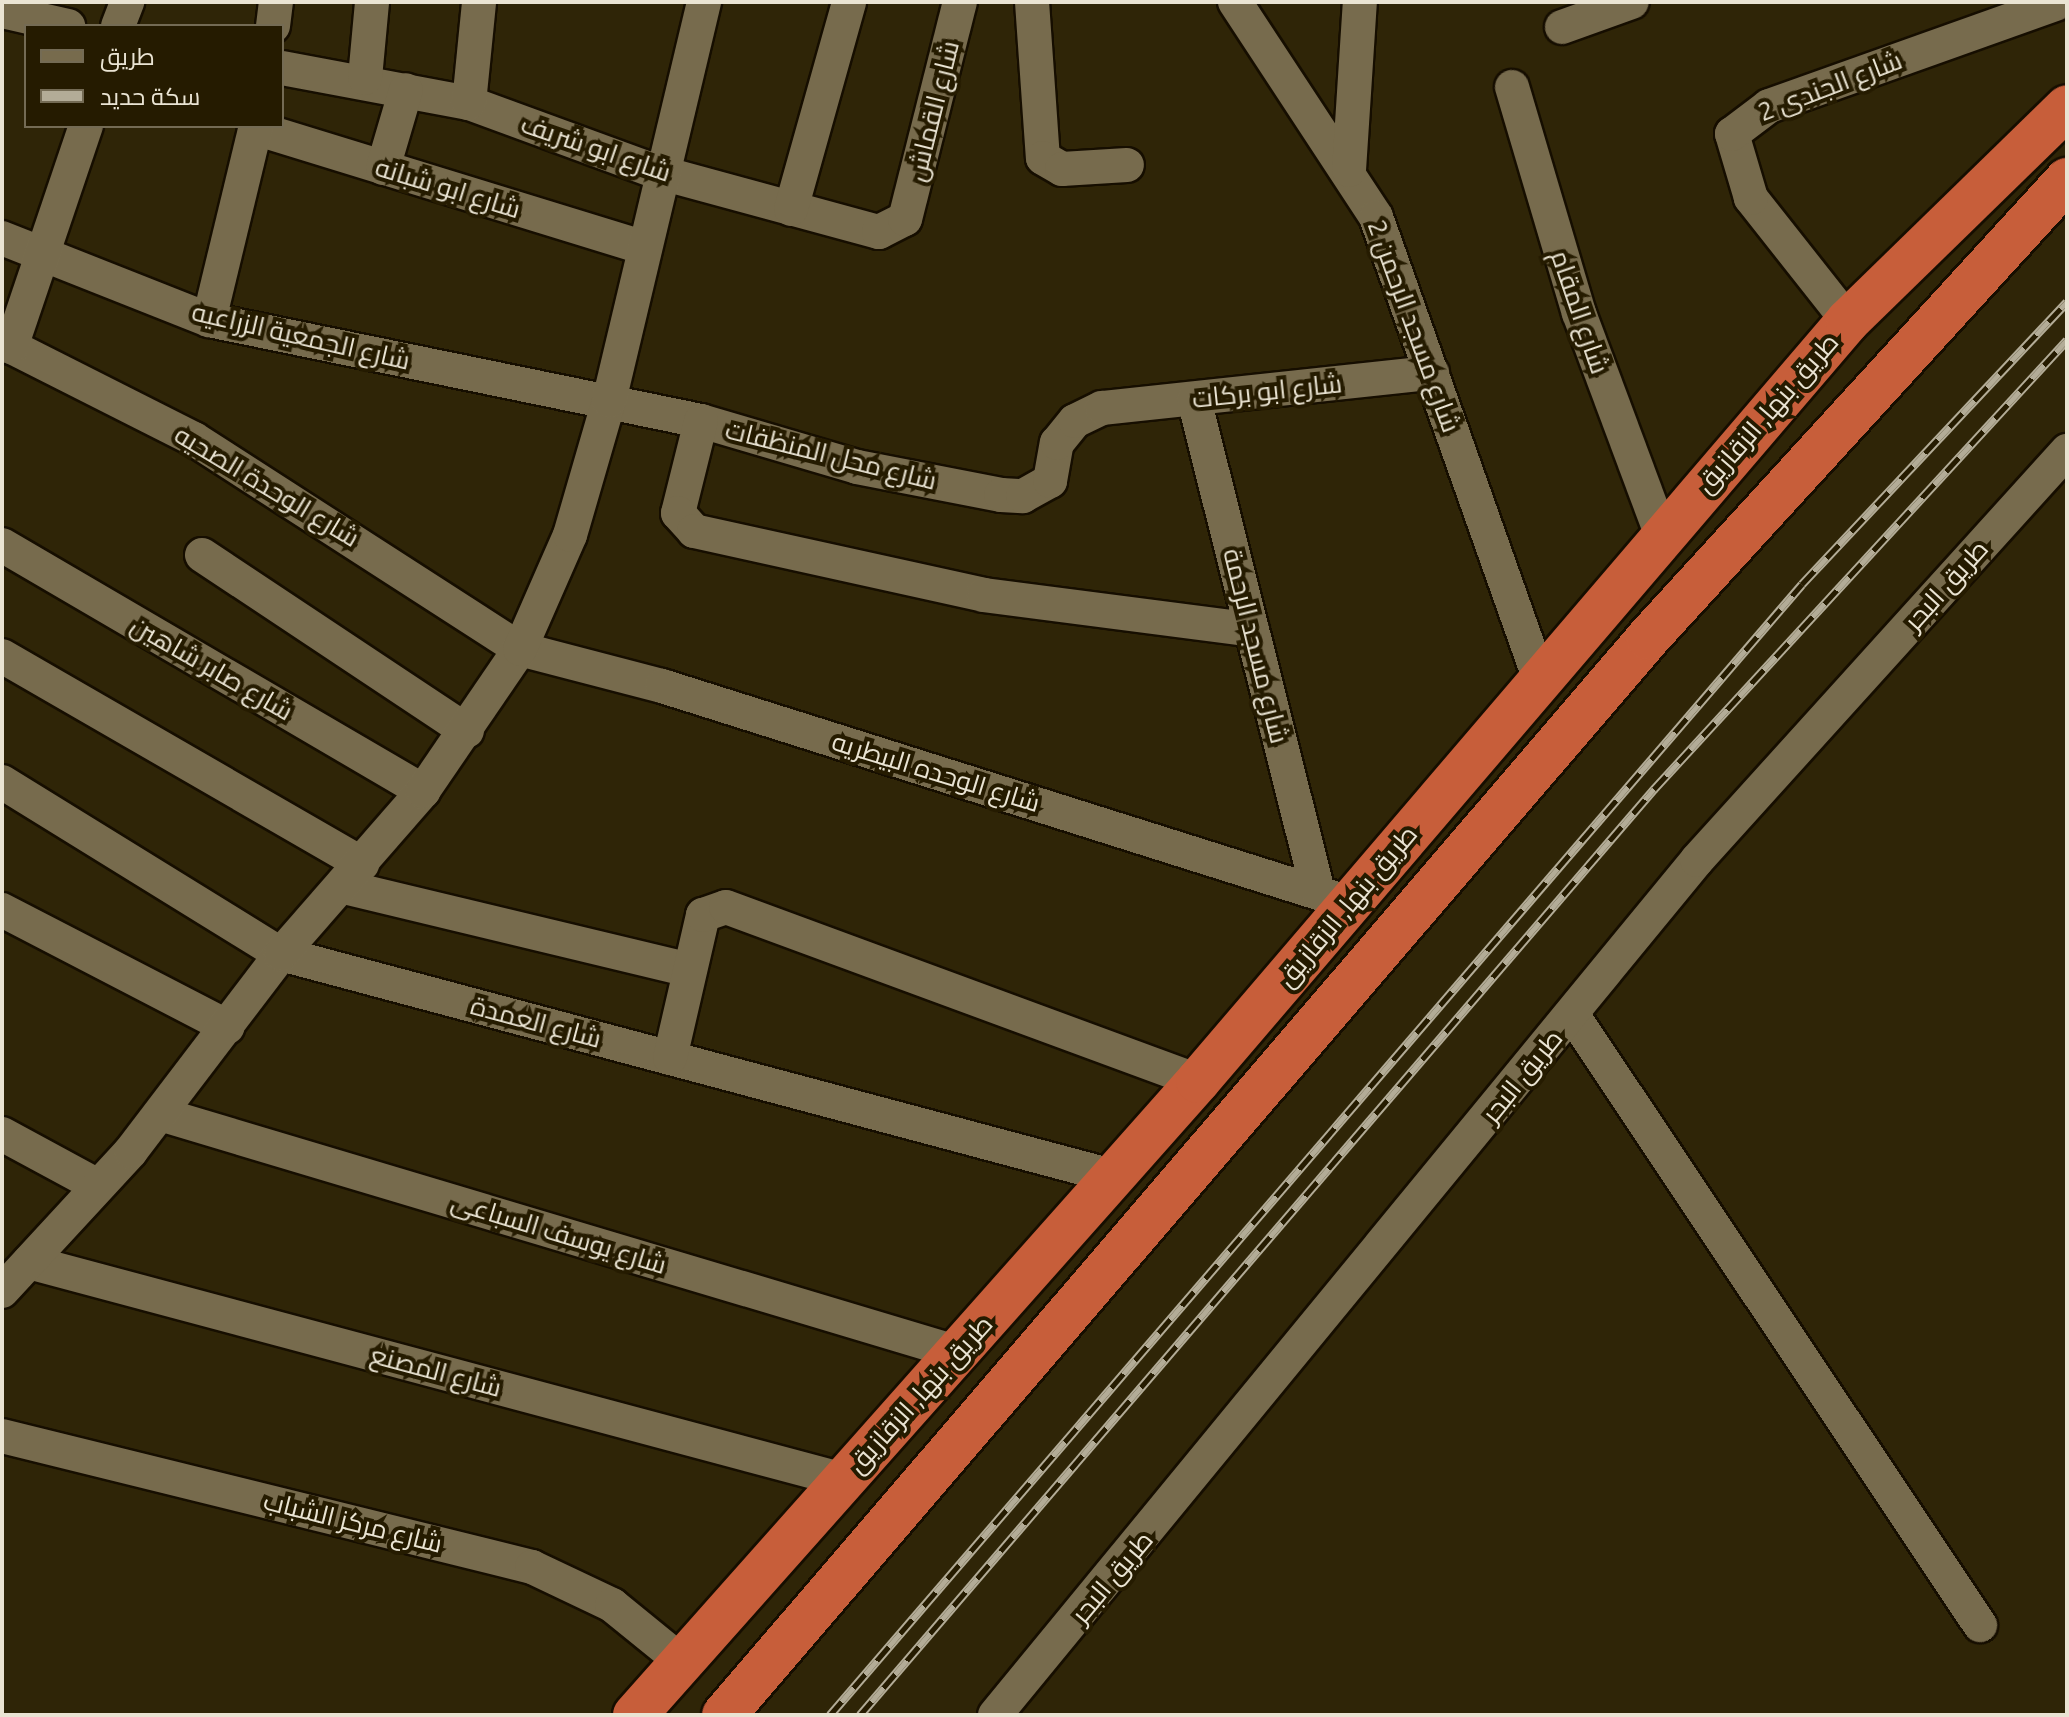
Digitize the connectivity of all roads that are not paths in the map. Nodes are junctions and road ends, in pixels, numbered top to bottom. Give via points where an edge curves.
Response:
1 (127, 2) edge
2 (276, 2) edge
3 (372, 2) edge
4 (479, 2) edge
5 (704, 2) edge
6 (849, 2) edge
7 (960, 2) edge
8 (1032, 2) edge
9 (1235, 2) edge
10 (1360, 2) edge
11 (1632, 2) edge
12 (13, 9) edge
13 (2059, 10) edge
14 (62, 24) edge
15 (119, 24) edge
16 (273, 24) edge
17 (1562, 27) dead end
18 (284, 68) edge
19 (365, 78) junction
20 (1512, 87) dead end
21 (406, 90) junction
22 (469, 103) junction
23 (2067, 107) edge
24 (85, 128) edge
25 (256, 128) edge
26 (259, 128) edge
27 (1127, 165) dead end
28 (383, 168) junction
29 (1349, 170) junction
30 (658, 172) junction
31 (2067, 180) edge
32 (791, 209) junction
33 (905, 219) joint
34 (2, 238) edge
35 (641, 247) junction
36 (45, 256) junction
37 (209, 320) junction
38 (1848, 321) junction
39 (7, 344) edge
40 (1432, 373) junction
41 (1194, 399) junction
42 (609, 401) junction
43 (1102, 408) joint
44 (701, 421) junction
45 (2067, 451) edge
46 (1661, 533) junction
47 (2, 545) edge
48 (202, 555) dead end
49 (1252, 630) junction
50 (520, 649) junction
51 (2, 656) edge
52 (1539, 677) junction
53 (467, 731) junction
54 (2, 782) edge
55 (423, 791) junction
56 (353, 876) junction
57 (1334, 897) junction
58 (2, 910) edge
59 (281, 954) junction
60 (1304, 958) junction
61 (686, 969) junction
62 (1350, 993) junction
63 (1572, 1014) junction
64 (228, 1027) junction
65 (670, 1058) junction
66 (1198, 1081) junction
67 (160, 1114) junction
68 (2, 1134) edge
69 (1108, 1175) junction
70 (98, 1186) junction
71 (29, 1262) junction
72 (2, 1291) edge
73 (959, 1353) junction
74 (2, 1436) edge
75 (844, 1480) junction
76 (1980, 1625) dead end
77 (681, 1661) junction
78 (635, 1715) edge
79 (724, 1715) edge
80 (995, 1715) edge

1 - 15 street
2 - 16 street
3 - 19 street
4 - 22 street
5 - 30 street
6 - 32 street
7 - 33 street, شارع القماش
8 - 27 street via 1043,158 1062,169
9 - 29 street, شارع مسجد الرحمن 2
10 - 29 street
11 - 17 street
12 - 14 street
13 - 38 street, شارع الجندى 2 via 1769,106 1732,134 1751,198
18 - 19 street, شارع ابو شريف
19 - 21 street, شارع ابو شريف
20 - 46 street, شارع المقام via 1579,313
21 - 22 street, شارع ابو شريف
21 - 28 street
22 - 30 street, شارع ابو شريف
23 - 38 highway, طريق بنها, الزقازيق
24 - 36 street
25 - 37 street
26 - 28 street, شارع ابو شبانه
28 - 35 street, شارع ابو شبانه
29 - 40 street, شارع مسجد الرحمن 2 via 1376,217
30 - 32 street, شارع ابو شريف
30 - 35 street
31 - 62 highway via 1648,638
32 - 33 street, شارع ابو شريف via 879,232
34 - 36 street, شارع الجمعية الزراعيه
35 - 42 street
36 - 37 street, شارع الجمعية الزراعيه
36 - 39 street
37 - 42 street, شارع الجمعية الزراعيه
38 - 46 highway, طريق بنها, الزقازيق
39 - 50 street, شارع الوحدة الصحيه via 194,439
40 - 41 street, شارع ابو بركات
40 - 52 street, شارع مسجد الرحمن 2
41 - 43 street, شارع ابو بركات
41 - 49 street, شارع مسجد الرحمة
42 - 44 street, شارع محل المنظفات
42 - 50 street via 570,535
43 - 44 street, شارع محل المنظفات via 1068,429 1050,481 1023,496 857,467
44 - 49 street via 678,513 694,531 984,595
45 - 63 street, طريق البحر via 1697,860
46 - 52 highway, طريق بنها, الزقازيق
47 - 55 street, شارع صابر شاهين
48 - 53 street
49 - 57 street, شارع مسجد الرحمة
50 - 53 street
50 - 57 street, شارع الوحده البيطريه via 662,686
51 - 56 street
52 - 57 highway, طريق بنها, الزقازيق
53 - 55 street
54 - 59 street, شارع العمدة
55 - 56 street
56 - 59 street
56 - 61 street
57 - 60 highway, طريق بنها, الزقازيق
58 - 64 street
59 - 64 street
59 - 65 street, شارع العمدة
60 - 62 highway
60 - 66 highway, طريق بنها, الزقازيق
61 - 65 street
61 - 66 street via 703,915 726,907 750,912
62 - 79 highway
63 - 76 street
63 - 80 street, طريق البحر
64 - 67 street
65 - 69 street, شارع العمدة
66 - 69 highway, طريق بنها, الزقازيق
67 - 70 street
67 - 73 street, شارع يوسف السباعى
68 - 70 street
69 - 73 highway, طريق بنها, الزقازيق
70 - 71 street
71 - 72 street
71 - 75 street, شارع المصنع
73 - 75 highway, طريق بنها, الزقازيق
74 - 77 street, شارع مركز الشباب via 532,1567 612,1605
75 - 77 highway, طريق بنها, الزقازيق
77 - 78 highway, طريق بنها, الزقازيق

